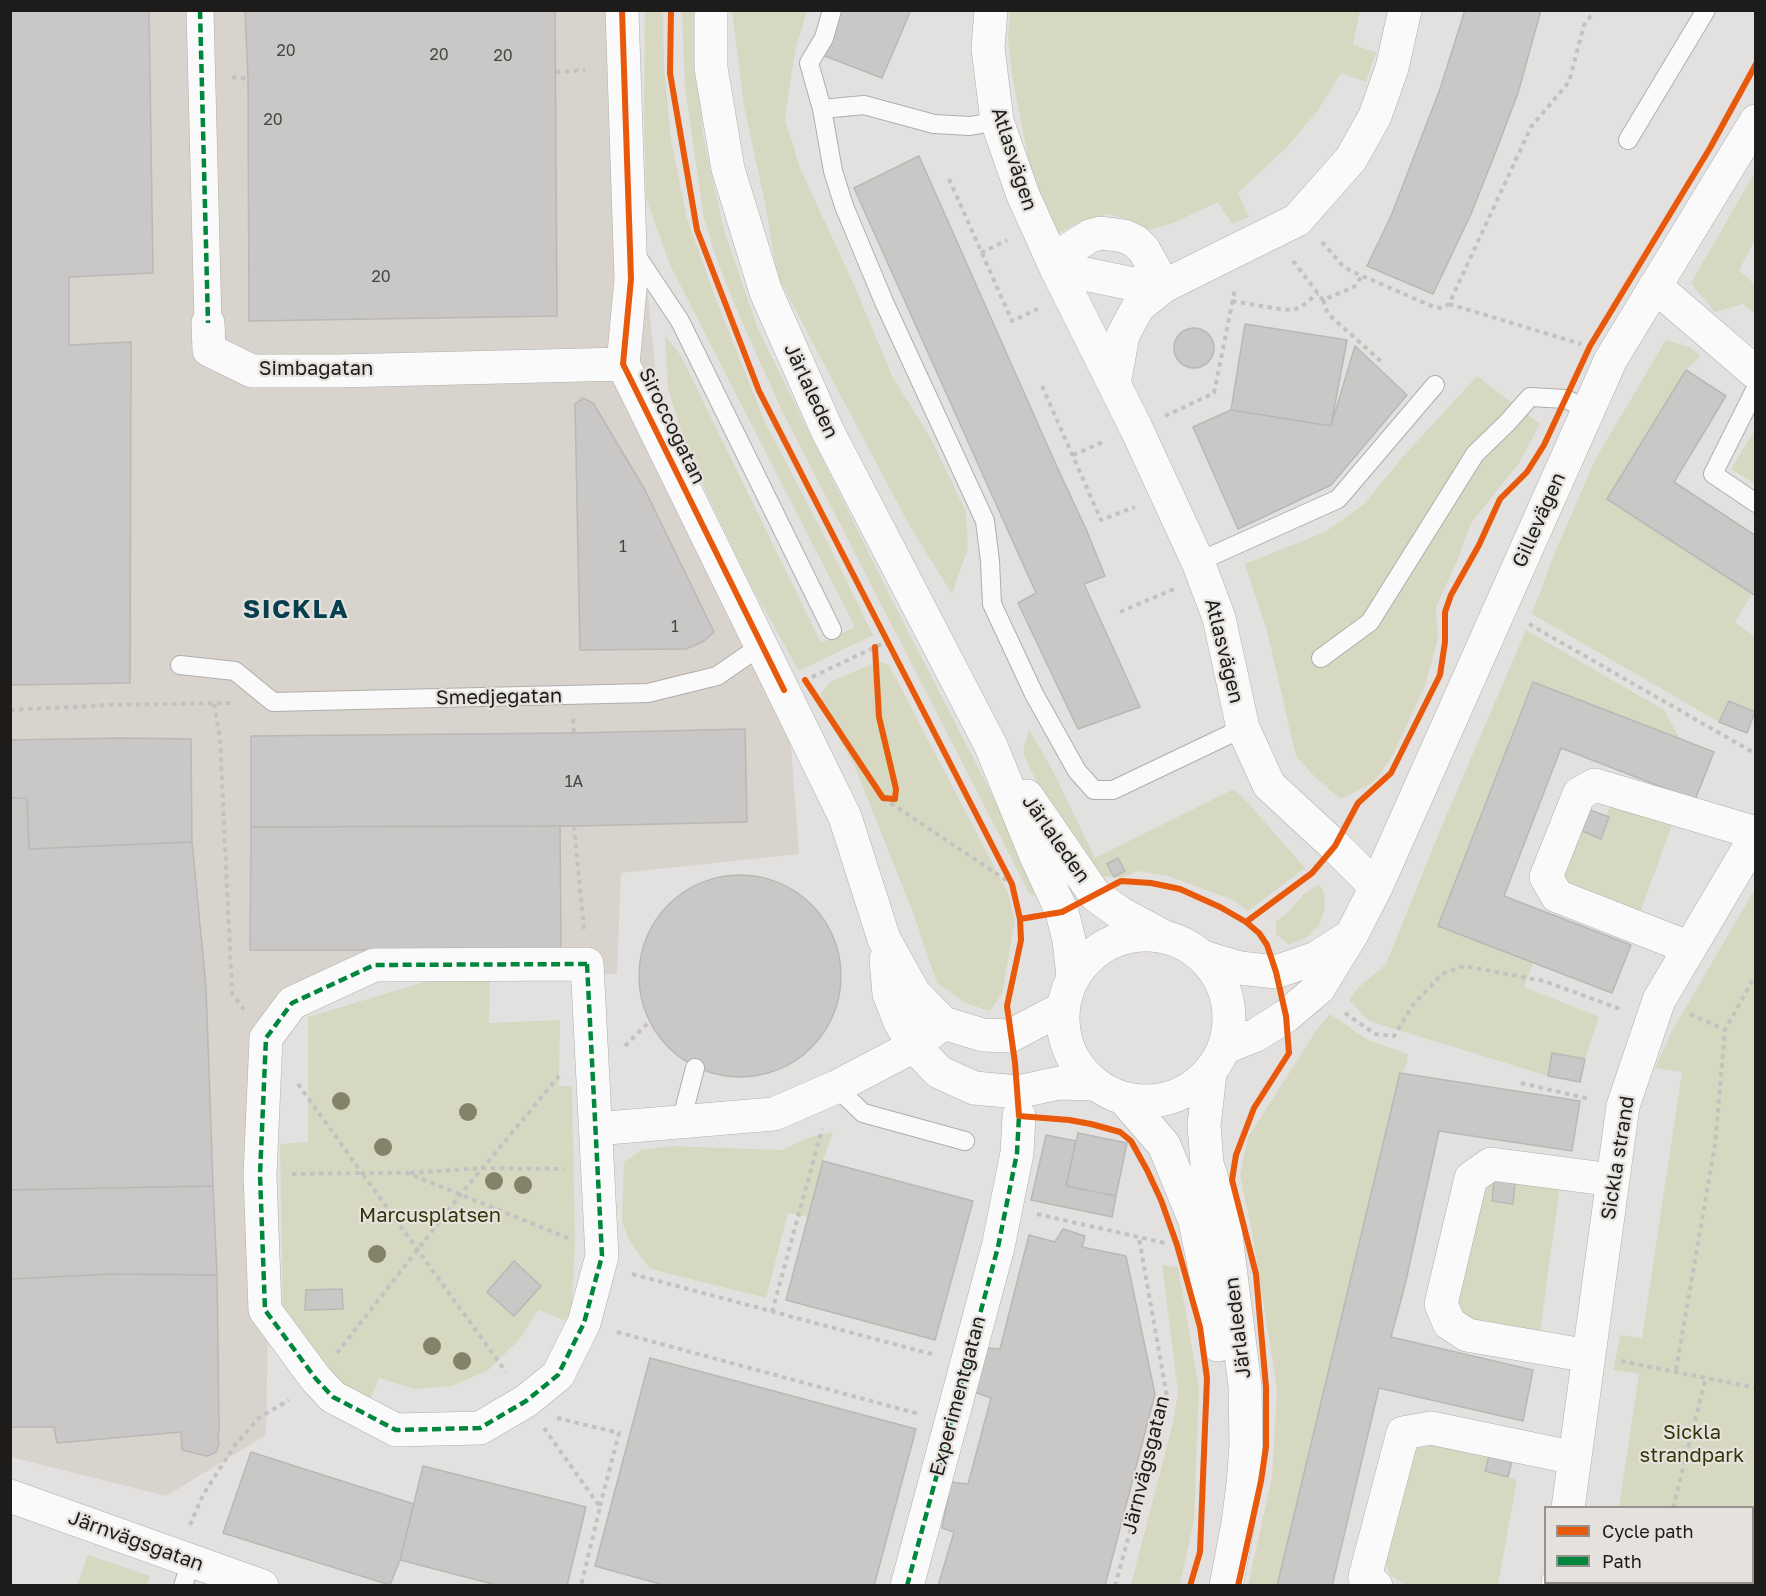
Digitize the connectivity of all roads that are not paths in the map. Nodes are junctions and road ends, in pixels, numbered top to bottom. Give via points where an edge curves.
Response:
1 (200, 10) edge
2 (622, 10) edge
3 (711, 10) edge
4 (832, 10) edge
5 (991, 10) edge
6 (1405, 10) edge
7 (1706, 10) edge
8 (822, 109) junction
9 (997, 121) junction
10 (1755, 121) edge
11 (1628, 140) dead end
12 (628, 243) junction
13 (1054, 264) junction
14 (1164, 286) junction
15 (1655, 286) junction
16 (208, 323) joint
17 (623, 364) junction
18 (1755, 373) edge
19 (1114, 384) junction
20 (1436, 385) dead end
21 (1755, 388) edge
22 (1588, 410) junction
23 (1755, 503) edge
24 (1198, 562) junction
25 (832, 630) dead end
26 (762, 645) junction
27 (1321, 657) dead end
28 (180, 665) dead end
29 (1243, 728) junction
30 (992, 746) junction
31 (1755, 835) edge
32 (1376, 887) junction
33 (1353, 934) junction
34 (1164, 936) junction
35 (884, 939) junction
36 (1690, 948) junction
37 (1203, 957) junction
38 (1073, 976) junction
39 (1063, 1008) junction
40 (943, 1023) junction
41 (914, 1046) junction
42 (1217, 1060) junction
43 (695, 1068) dead end
44 (1094, 1084) junction
45 (836, 1087) junction
46 (1125, 1100) junction
47 (1019, 1116) dead end
48 (681, 1122) junction
49 (595, 1129) junction
50 (965, 1142) dead end
51 (1613, 1180) junction
52 (1605, 1358) junction
53 (1575, 1458) junction
54 (10, 1496) edge
55 (1568, 1506) edge
56 (184, 1568) edge
57 (262, 1586) edge
58 (907, 1586) edge
59 (1207, 1586) edge
60 (1226, 1586) edge
61 (1376, 1586) edge

1 - 16 street, Simbagatan
2 - 12 street, Siroccogatan
3 - 30 street, Järlaleden via 711,68 728,169 766,292 828,432
4 - 8 lane via 824,38 809,63
5 - 9 street, Atlasvägen via 988,48
6 - 14 street via 1392,68 1375,116 1351,159 1297,220
7 - 11 lane
8 - 9 lane via 864,105 934,124 970,126
8 - 29 lane via 844,206 985,521 992,604 1034,694 1077,771 1094,790 1113,790
9 - 13 street, Atlasvägen via 1023,195
10 - 15 street, Gillevägen
12 - 17 street, Siroccogatan via 631,279
12 - 25 lane via 680,321
13 - 14 street via 1128,283
13 - 14 street via 1090,236 1124,236 1144,250
13 - 19 street, Atlasvägen
14 - 19 street via 1138,307 1123,335
15 - 18 street
15 - 22 street, Gillevägen via 1611,359
16 - 17 street, Simbagatan via 209,350 252,370
17 - 26 street, Siroccogatan
19 - 24 street, Atlasvägen
20 - 24 lane via 1338,500
21 - 23 lane via 1713,474
22 - 27 lane via 1566,399 1530,397 1474,454 1370,621
22 - 32 street, Gillevägen
24 - 29 street, Atlasvägen via 1219,618
26 - 28 lane, Smedjegatan via 717,676 648,693 273,702 235,671
26 - 35 street, Siroccogatan via 845,817
29 - 32 street, Atlasvägen via 1269,784
30 - 34 street, Järlaleden via 1095,895
30 - 38 street, Järlaleden via 1062,912
31 - 36 street, Sickla strand
31 - 36 street via 1595,785 1579,794 1546,877 1557,896
32 - 33 street, Gillevägen
33 - 37 street via 1316,958 1276,972 1240,968
33 - 42 street, Gillevägen via 1319,988 1286,1016
34 - 37 street
34 - 38 street via 1129,936 1097,950
35 - 40 street, Siroccogatan via 914,993
35 - 41 street, Siroccogatan via 889,994
36 - 51 street, Sickla strand via 1659,1000 1623,1106
37 - 42 street via 1219,976 1228,999 1230,1024
38 - 39 street
39 - 40 street, Siroccogatan via 1010,1036 983,1035
39 - 44 street via 1064,1037 1075,1063
40 - 41 street
41 - 44 street, Siroccogatan via 939,1072 974,1088 1018,1092 1059,1083
41 - 45 street
42 - 46 street via 1186,1092 1156,1102
42 - 60 street, Järlaleden via 1204,1125 1208,1164 1222,1212 1245,1386 1243,1484
43 - 48 lane
44 - 46 street
45 - 48 street via 774,1114
45 - 50 lane via 863,1113
46 - 59 street, Järlaleden via 1164,1145 1195,1221 1213,1310 1224,1396 1226,1462 1221,1529
47 - 58 street, Experimentgatan via 1017,1153 989,1280
48 - 49 street
49 - 49 street via 602,1256 584,1323 558,1375 529,1407 480,1428 396,1430 333,1398 265,1310 260,1175 266,1038 292,1003 374,965 587,964
51 - 52 street, Sickla strand
51 - 52 street via 1491,1164 1471,1178 1441,1304 1449,1323 1467,1335
52 - 53 street, Sickla strand
53 - 55 street, Sickla strand
53 - 61 street via 1431,1428 1403,1433 1365,1577
54 - 56 street, Järnvägsgatan
56 - 57 street, Järnvägsgatan

